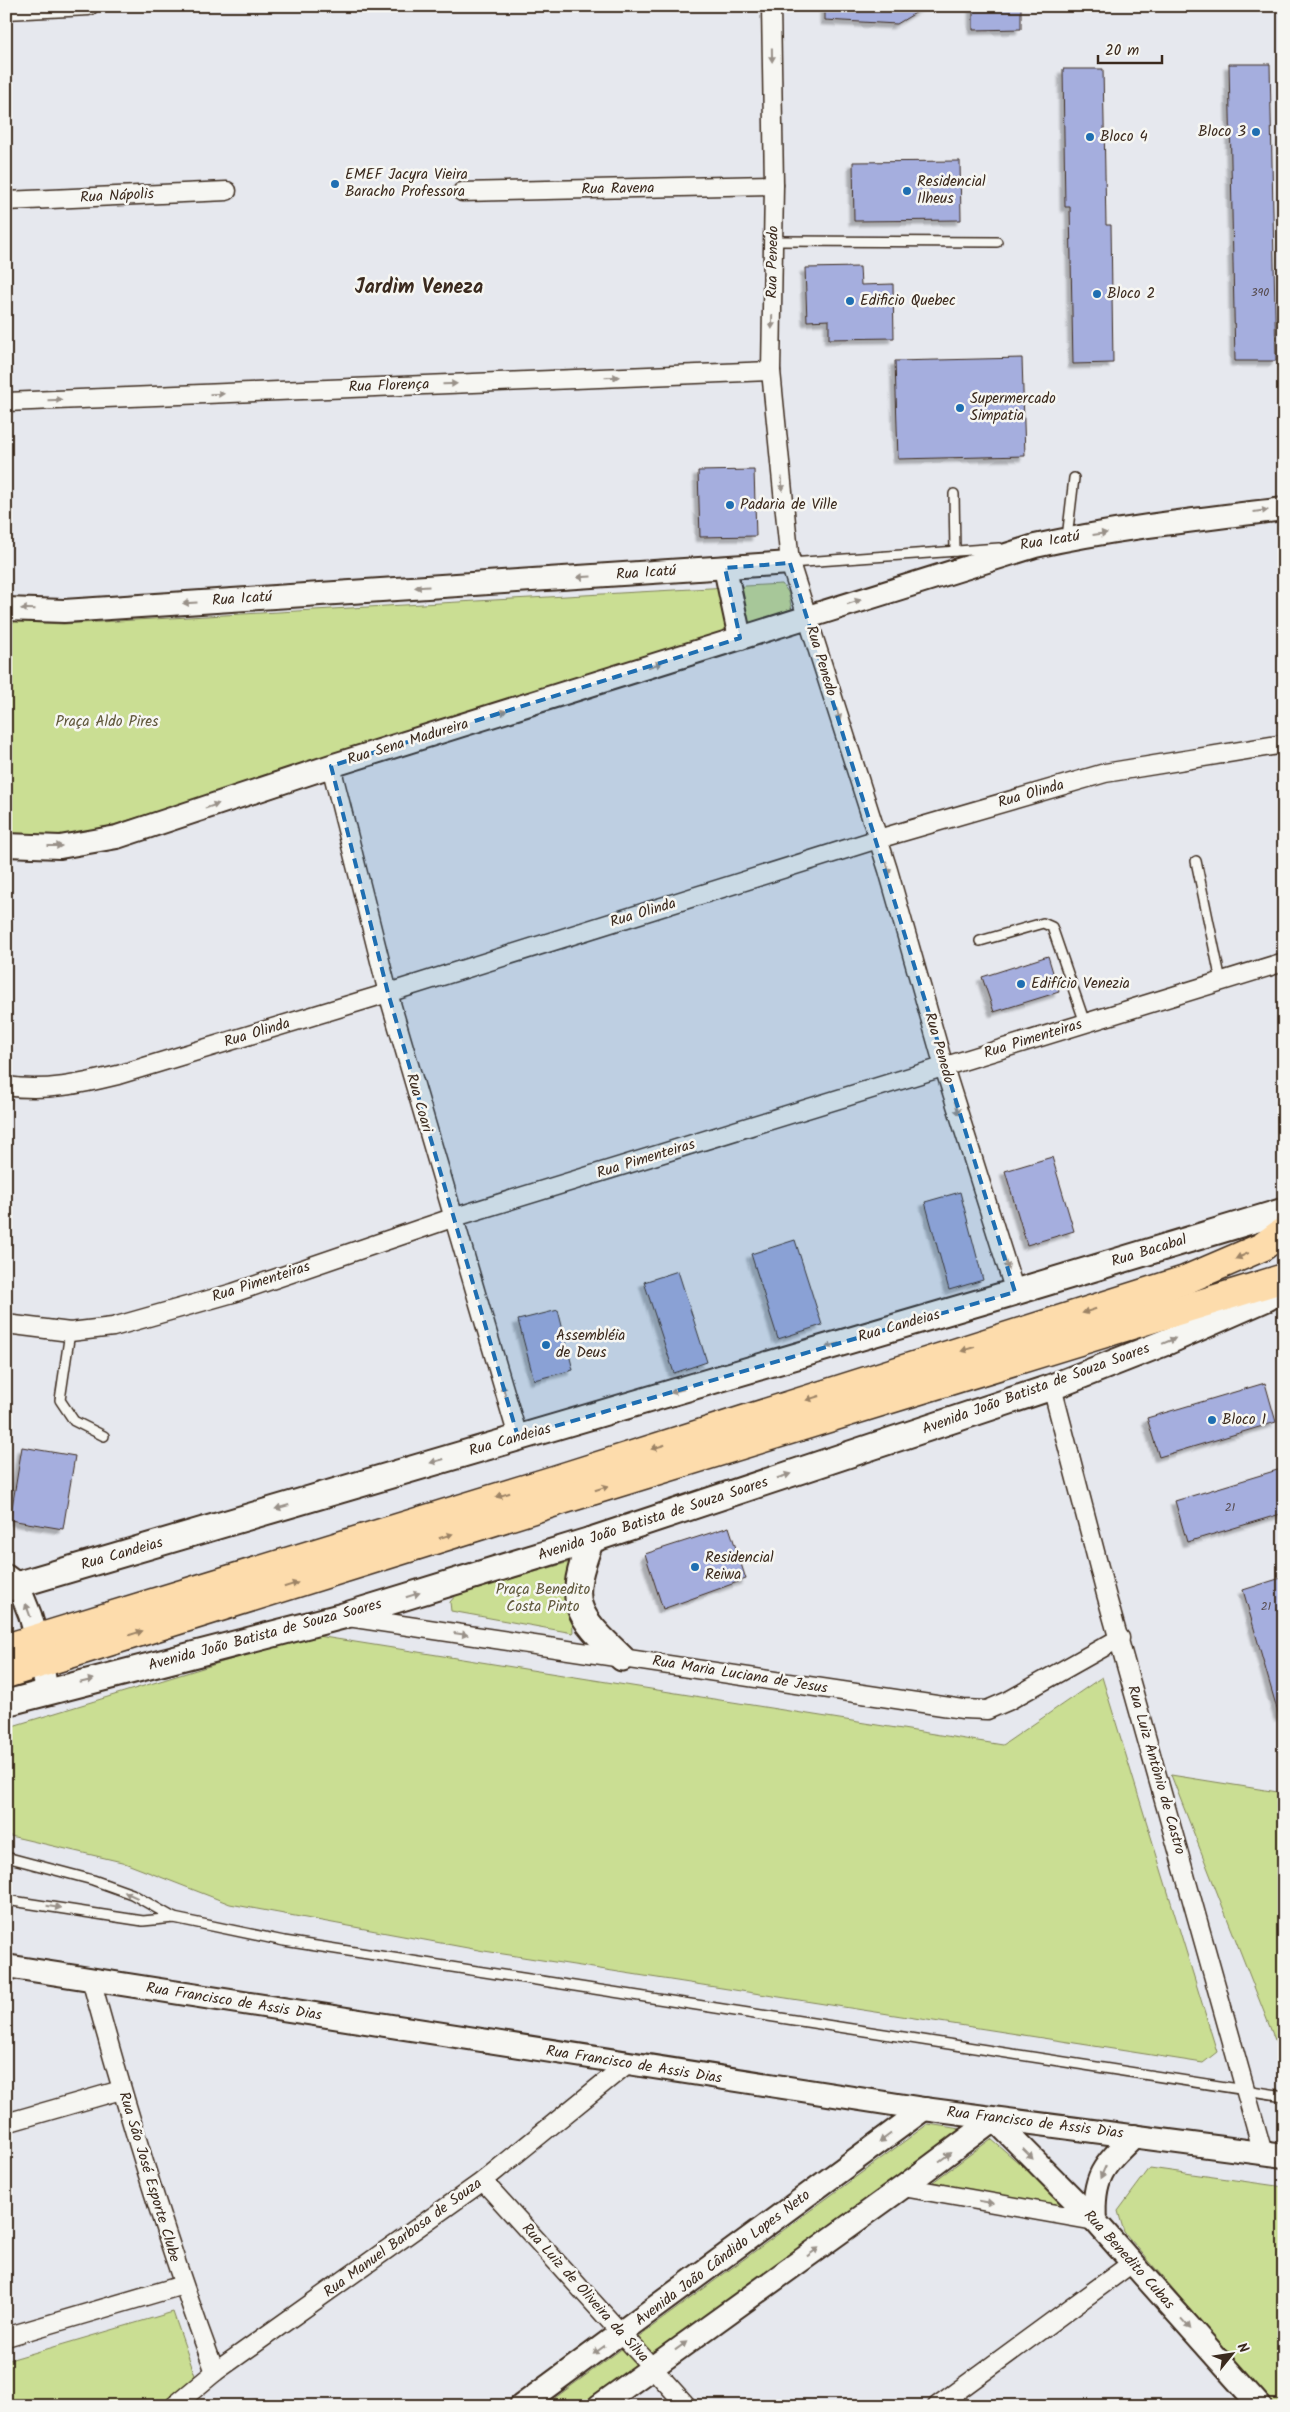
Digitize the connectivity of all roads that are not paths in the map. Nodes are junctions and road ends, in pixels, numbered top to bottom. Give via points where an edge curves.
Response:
1 (89, 6) edge
2 (771, 6) edge
3 (6, 10) edge
4 (774, 185) junction
5 (227, 191) dead end
6 (462, 192) dead end
7 (6, 201) edge
8 (773, 241) junction
9 (997, 242) dead end
10 (771, 371) junction
11 (6, 402) edge
12 (1074, 478) dead end
13 (954, 494) dead end
14 (1284, 509) edge
15 (1067, 538) junction
16 (1035, 546) junction
17 (955, 551) junction
18 (790, 563) junction
19 (725, 568) junction
20 (6, 608) edge
21 (808, 617) junction
22 (740, 638) junction
23 (1284, 744) edge
24 (331, 766) junction
25 (878, 839) junction
26 (6, 845) edge
27 (1196, 861) dead end
28 (980, 941) dead end
29 (1284, 962) edge
30 (1221, 981) junction
31 (388, 993) junction
32 (1085, 1024) junction
33 (944, 1067) junction
34 (6, 1086) edge
35 (1284, 1211) edge
36 (452, 1218) junction
37 (1284, 1231) edge
38 (1284, 1278) edge
39 (1284, 1288) edge
40 (1014, 1292) junction
41 (6, 1324) edge
42 (70, 1332) junction
43 (1052, 1387) junction
44 (104, 1436) dead end
45 (518, 1437) junction
46 (591, 1540) junction
47 (10, 1583) edge
48 (344, 1616) junction
49 (1120, 1638) junction
50 (6, 1648) edge
51 (40, 1651) junction
52 (622, 1658) junction
53 (6, 1674) edge
54 (47, 1691) junction
55 (6, 1704) edge
56 (6, 1856) edge
57 (6, 1900) edge
58 (174, 1918) junction
59 (6, 1966) edge
60 (91, 1980) junction
61 (627, 2064) junction
62 (121, 2090) junction
63 (1246, 2091) junction
64 (1284, 2096) edge
65 (924, 2109) junction
66 (994, 2120) junction
67 (6, 2123) edge
68 (1134, 2136) junction
69 (1274, 2155) edge
70 (483, 2181) junction
71 (903, 2187) junction
72 (1095, 2221) junction
73 (1132, 2263) junction
74 (183, 2285) junction
75 (620, 2335) junction
76 (6, 2336) edge
77 (652, 2367) junction
78 (215, 2372) junction
79 (174, 2406) edge
80 (521, 2406) edge
81 (599, 2406) edge
82 (686, 2406) edge
83 (936, 2406) edge
84 (1260, 2406) edge

1 - 3 street
2 -> 4 street, Rua Penedo
4 - 6 street, Rua Ravena
4 - 8 street, Rua Penedo
5 - 7 street, Rua Nápolis
8 - 9 lane
8 -> 10 street, Rua Penedo
11 -> 10 street, Rua Florença
10 -> 18 street, Rua Penedo
12 - 15 lane
13 - 17 lane
15 -> 14 street, Rua Icatú
15 - 16 street, Rua Icatú
16 - 17 lane, Rua Icatú
21 -> 16 street, Rua Sena Madureira
17 - 18 lane, Rua Icatú
18 - 19 street, Rua Icatú
18 - 21 street, Rua Penedo
19 -> 20 street, Rua Icatú via 64,611
19 - 22 street
21 - 22 street, Rua Sena Madureira
21 -> 25 street, Rua Penedo
24 -> 22 street, Rua Sena Madureira
23 - 25 street, Rua Olinda via 1105,773
26 -> 24 street, Rua Sena Madureira via 60,846 117,837
24 - 31 street, Rua Coari
25 - 31 street, Rua Olinda
25 -> 33 street, Rua Penedo
27 - 30 lane
28 - 32 lane via 1043,923 1052,927
29 - 30 street, Rua Pimenteiras
30 - 32 street, Rua Pimenteiras
31 - 34 street, Rua Olinda via 74,1086 28,1089
31 - 36 street, Rua Coari
32 - 33 street, Rua Pimenteiras
33 - 36 street, Rua Pimenteiras
33 -> 40 street, Rua Penedo
35 - 40 main road, Rua Bacabal
36 - 42 street, Rua Pimenteiras via 232,1293 113,1327
45 -> 36 street, Rua Coari
37 -> 51 main road via 1262,1247 1185,1280 570,1475
51 -> 38 main road via 568,1498
43 -> 39 main road, Avenida João Batista de Souza Soares via 1169,1341
40 -> 45 main road, Rua Candeias
41 - 42 street, Rua Pimenteiras
42 - 44 lane via 60,1400 74,1422
46 -> 43 main road, Avenida João Batista de Souza Soares
43 - 49 street, Rua Luiz Antônio de Castro
45 -> 47 main road, Rua Candeias
48 -> 46 main road, Avenida João Batista de Souza Soares
46 - 52 main road via 577,1588 582,1615 594,1632
51 -> 47 street
48 -> 52 street, Rua Maria Luciana de Jesus
54 -> 48 main road, Avenida João Batista de Souza Soares
49 - 52 street, Rua Maria Luciana de Jesus via 1022,1694 987,1710
49 - 63 street, Rua Luiz Antônio de Castro
50 - 51 main road
51 - 53 main road
51 - 54 street
54 - 55 main road, Avenida João Batista de Souza Soares
58 -> 56 lane via 132,1894 108,1885
57 -> 58 lane via 143,1921
58 - 63 lane via 284,1941
59 - 60 street, Rua Francisco de Assis Dias
60 - 61 street, Rua Francisco de Assis Dias
60 - 62 street, Rua São José Esporte Clube
61 - 65 street, Rua Francisco de Assis Dias
61 - 70 street, Rua Manuel Barbosa de Souza
62 - 67 street
62 - 74 street, Rua São José Esporte Clube
63 - 64 lane
63 - 69 street, Rua Luiz Antônio de Castro
65 - 66 street, Rua Francisco de Assis Dias
65 -> 75 street, Avenida João Cândido Lopes Neto
66 - 68 street, Rua Francisco de Assis Dias
71 -> 66 street
66 -> 72 street, Rua Benedito Cubas
68 - 69 street, Rua Francisco de Assis Dias
68 -> 72 street via 1106,2163 1097,2185
70 - 75 street, Rua Luiz de Oliveira da Silva
70 - 78 street, Rua Manuel Barbosa de Souza
71 -> 72 street
77 -> 71 street
72 - 73 street, Rua Benedito Cubas
73 - 83 street
73 -> 84 street, Rua Benedito Cubas
74 - 76 street
74 - 78 street, Rua São José Esporte Clube
75 - 77 street, Rua Luiz de Oliveira da Silva
75 -> 80 street, Avenida João Cândido Lopes Neto
77 - 81 street
77 - 82 street, Rua Luiz de Oliveira da Silva
78 - 79 street, Rua Manuel Barbosa de Souza

